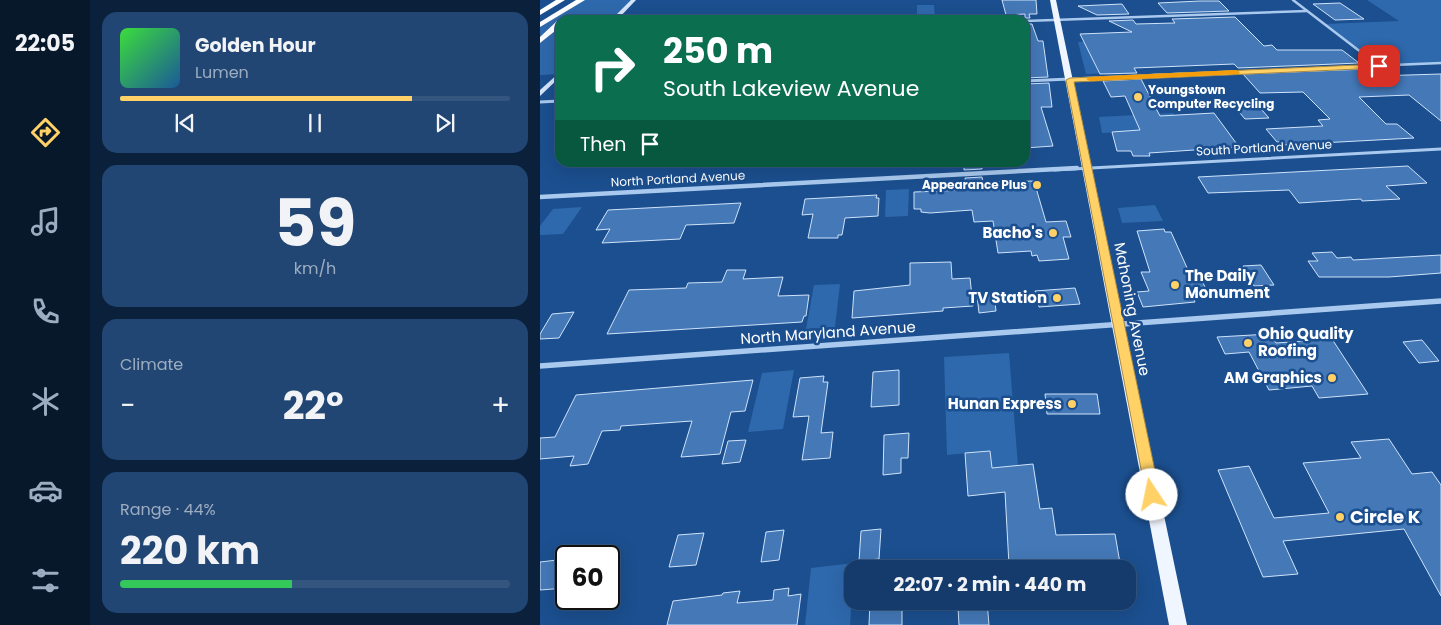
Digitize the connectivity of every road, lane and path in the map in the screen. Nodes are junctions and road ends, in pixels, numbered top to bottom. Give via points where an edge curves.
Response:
1 (560, 0) edge
2 (581, 0) edge
3 (586, 0) edge
4 (634, 0) edge
5 (1053, 0) edge
6 (1293, 0) edge
7 (540, 9) edge
8 (1307, 11) junction
9 (540, 14) edge
10 (556, 15) edge
11 (569, 15) edge
12 (619, 15) edge
13 (555, 16) edge
14 (1057, 20) junction
15 (1030, 21) edge
16 (540, 25) edge
17 (555, 27) edge
18 (540, 41) edge
19 (1441, 64) edge
20 (1379, 66) junction
21 (555, 79) edge
22 (1070, 80) junction
23 (1030, 82) edge
24 (540, 94) edge
25 (555, 101) edge
26 (540, 102) edge
27 (1441, 149) edge
28 (1087, 168) junction
29 (540, 197) edge
30 (1441, 301) edge
31 (1118, 324) junction
32 (540, 366) edge
33 (1178, 625) edge

1 - 7 highway
1 - 9 highway
2 - 10 highway
3 - 11 highway
4 - 12 street
5 - 14 main road, Mahoning Avenue
6 - 8 street
8 - 14 street
8 - 20 street
13 - 16 highway
14 - 15 street
14 - 22 main road, Mahoning Avenue
17 - 18 highway
19 - 20 street
20 - 22 street
21 - 24 street
22 - 23 street
22 - 28 main road, Mahoning Avenue
25 - 26 street
27 - 28 street, South Portland Avenue
28 - 29 street, North Portland Avenue
28 - 31 main road, Mahoning Avenue
30 - 31 street, North Maryland Avenue
31 - 32 street, North Maryland Avenue
31 - 33 main road, Mahoning Avenue

